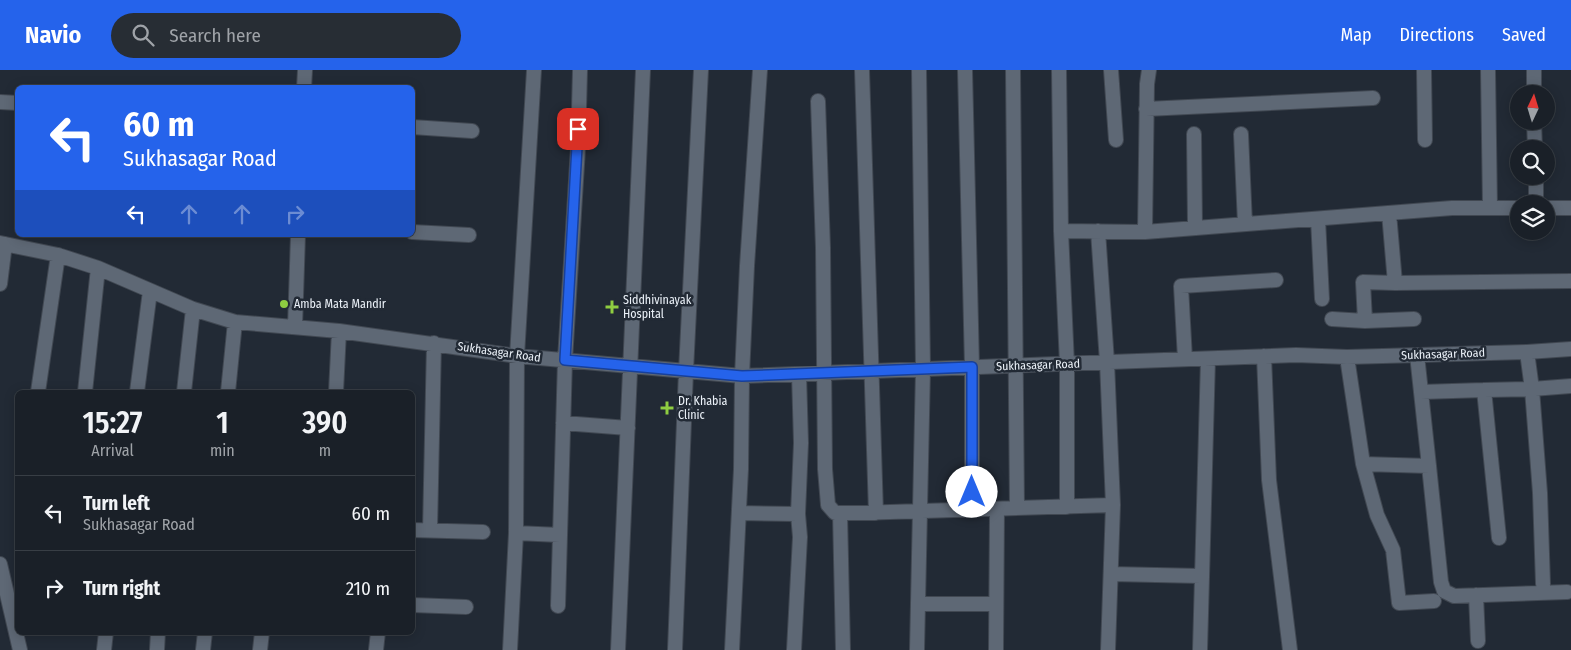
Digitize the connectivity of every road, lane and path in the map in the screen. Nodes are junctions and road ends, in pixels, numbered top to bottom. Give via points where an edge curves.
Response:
1 (305, 70) edge
2 (534, 70) edge
3 (580, 70) edge
4 (643, 70) edge
5 (702, 70) edge
6 (760, 70) edge
7 (862, 70) edge
8 (919, 70) edge
9 (965, 70) edge
10 (1013, 70) edge
11 (1059, 70) edge
12 (1111, 70) edge
13 (1149, 70) edge
14 (1424, 70) edge
15 (1488, 70) edge
16 (1534, 70) edge
17 (304, 85) edge
18 (1534, 85) edge
19 (1373, 98) dead end
20 (818, 101) dead end
21 (0, 102) edge
22 (15, 103) edge
23 (1146, 109) junction
24 (415, 127) edge
25 (472, 131) dead end
26 (1194, 134) dead end
27 (1241, 134) dead end
28 (1116, 140) dead end
29 (1425, 140) dead end
30 (1490, 208) junction
31 (1510, 208) edge
32 (1555, 208) edge
33 (1571, 208) edge
34 (1389, 213) junction
35 (1318, 218) junction
36 (1245, 224) junction
37 (1195, 228) junction
38 (1061, 231) junction
39 (1098, 231) junction
40 (415, 232) edge
41 (1145, 232) junction
42 (469, 235) dead end
43 (298, 237) edge
44 (3, 244) edge
45 (58, 256) junction
46 (98, 268) junction
47 (1276, 280) dead end
48 (1571, 281) edge
49 (1395, 283) junction
50 (0, 284) edge
51 (150, 290) junction
52 (1322, 299) dead end
53 (192, 310) junction
54 (1332, 319) dead end
55 (1414, 319) dead end
56 (1366, 321) junction
57 (235, 322) junction
58 (295, 327) junction
59 (340, 331) junction
60 (434, 343) junction
61 (1571, 349) edge
62 (1527, 352) junction
63 (1417, 355) junction
64 (517, 356) junction
65 (1264, 356) junction
66 (1347, 357) junction
67 (1185, 359) junction
68 (1208, 359) junction
69 (565, 360) junction
70 (1107, 362) junction
71 (1067, 364) junction
72 (631, 366) junction
73 (1014, 366) junction
74 (972, 367) junction
75 (922, 369) junction
76 (686, 371) junction
77 (871, 372) junction
78 (824, 373) junction
79 (799, 374) junction
80 (742, 376) junction
81 (1571, 386) edge
82 (1532, 389) junction
83 (38, 390) edge
84 (85, 390) edge
85 (137, 390) edge
86 (184, 390) edge
87 (228, 390) edge
88 (336, 390) edge
89 (1484, 390) junction
90 (1421, 392) junction
91 (563, 423) junction
92 (628, 428) junction
93 (1363, 464) junction
94 (1429, 466) junction
95 (1113, 505) junction
96 (1067, 507) junction
97 (1017, 508) junction
98 (997, 509) junction
99 (972, 510) junction
100 (920, 511) junction
101 (739, 513) junction
102 (840, 513) junction
103 (876, 513) junction
104 (798, 514) junction
105 (415, 530) edge
106 (430, 530) junction
107 (482, 532) dead end
108 (516, 533) junction
109 (560, 535) junction
110 (1499, 538) dead end
111 (0, 564) edge
112 (1111, 574) junction
113 (1201, 576) junction
114 (1543, 584) dead end
115 (1567, 592) dead end
116 (1476, 595) junction
117 (1434, 601) dead end
118 (918, 604) junction
119 (996, 604) junction
120 (415, 605) edge
121 (558, 606) dead end
122 (466, 607) dead end
123 (15, 628) edge
124 (17, 635) edge
125 (106, 635) edge
126 (158, 635) edge
127 (205, 635) edge
128 (262, 635) edge
129 (378, 635) edge
130 (1478, 641) dead end
131 (20, 650) edge
132 (104, 650) edge
133 (156, 650) edge
134 (204, 650) edge
135 (260, 650) edge
136 (376, 650) edge
137 (510, 650) edge
138 (618, 650) edge
139 (675, 650) edge
140 (732, 650) edge
141 (794, 650) edge
142 (843, 650) edge
143 (917, 650) edge
144 (996, 650) edge
145 (1108, 650) edge
146 (1200, 650) edge
147 (1290, 650) edge

1 - 17 street
2 - 64 street
3 - 69 street
4 - 72 street
5 - 76 street
6 - 80 street
7 - 77 street
8 - 75 street
9 - 74 street
10 - 73 street
11 - 38 street
12 - 28 street
13 - 23 street
14 - 29 street
15 - 30 street
16 - 18 street
19 - 23 street
20 - 78 street via 824,248
21 - 22 street
23 - 41 street
24 - 25 street
26 - 37 street
27 - 36 street
30 - 31 street
30 - 34 street
32 - 33 street
34 - 35 street
34 - 49 street
35 - 36 street
35 - 52 street
36 - 37 street
37 - 41 street
38 - 39 street
38 - 71 street
39 - 41 street
39 - 70 street
40 - 42 street
43 - 58 street
44 - 45 street, Sukhasagar Road
44 - 50 street
45 - 46 street, Sukhasagar Road
45 - 83 street
46 - 51 street, Sukhasagar Road
46 - 84 street
47 - 67 street via 1181,286
48 - 49 street
49 - 56 street via 1363,282
51 - 53 street, Sukhasagar Road
51 - 85 street
53 - 57 street, Sukhasagar Road
53 - 86 street
54 - 56 street
55 - 56 street
57 - 58 street, Sukhasagar Road
57 - 87 street
58 - 59 street, Sukhasagar Road
59 - 60 street, Sukhasagar Road
59 - 88 street
60 - 64 street, Sukhasagar Road
60 - 106 street
61 - 62 street, Sukhasagar Road
62 - 63 street, Sukhasagar Road
62 - 82 street
63 - 66 street, Sukhasagar Road
63 - 90 street
64 - 69 street, Sukhasagar Road
64 - 108 street
65 - 66 street, Sukhasagar Road
65 - 68 street, Sukhasagar Road
65 - 147 street via 1269,480
66 - 93 street
67 - 68 street, Sukhasagar Road
67 - 70 street, Sukhasagar Road
68 - 113 street
69 - 72 street, Sukhasagar Road
69 - 91 street
70 - 71 street, Sukhasagar Road
70 - 95 street
71 - 73 street, Sukhasagar Road
71 - 96 street
72 - 76 street, Sukhasagar Road
72 - 92 street
73 - 74 street, Sukhasagar Road
73 - 97 street
74 - 75 street, Sukhasagar Road
74 - 99 street
75 - 77 street, Sukhasagar Road
75 - 100 street
76 - 80 street, Sukhasagar Road
76 - 139 street
77 - 78 street, Sukhasagar Road
77 - 103 street
78 - 79 street, Sukhasagar Road
78 - 102 street via 828,505 835,513
79 - 80 street, Sukhasagar Road
79 - 104 street
80 - 101 street
81 - 82 street
82 - 89 street
82 - 114 street
89 - 90 street
89 - 110 street
90 - 94 street
91 - 92 street
91 - 109 street
92 - 138 street
93 - 94 street
93 - 117 street via 1377,515 1394,550 1400,603
94 - 116 street via 1444,591 1454,596
95 - 96 street
95 - 112 street
96 - 97 street
97 - 98 street
98 - 99 street
98 - 119 street
99 - 100 street
100 - 103 street
100 - 118 street
101 - 104 street
101 - 140 street
102 - 103 street
102 - 142 street
104 - 141 street via 800,537
105 - 106 street
106 - 107 street
108 - 109 street
108 - 137 street
109 - 121 street
111 - 123 street
112 - 113 street
112 - 145 street
113 - 146 street
115 - 116 street
116 - 130 street
118 - 119 street
118 - 143 street
119 - 144 street
120 - 122 street
124 - 131 street
125 - 132 street
126 - 133 street
127 - 134 street
128 - 135 street
129 - 136 street

